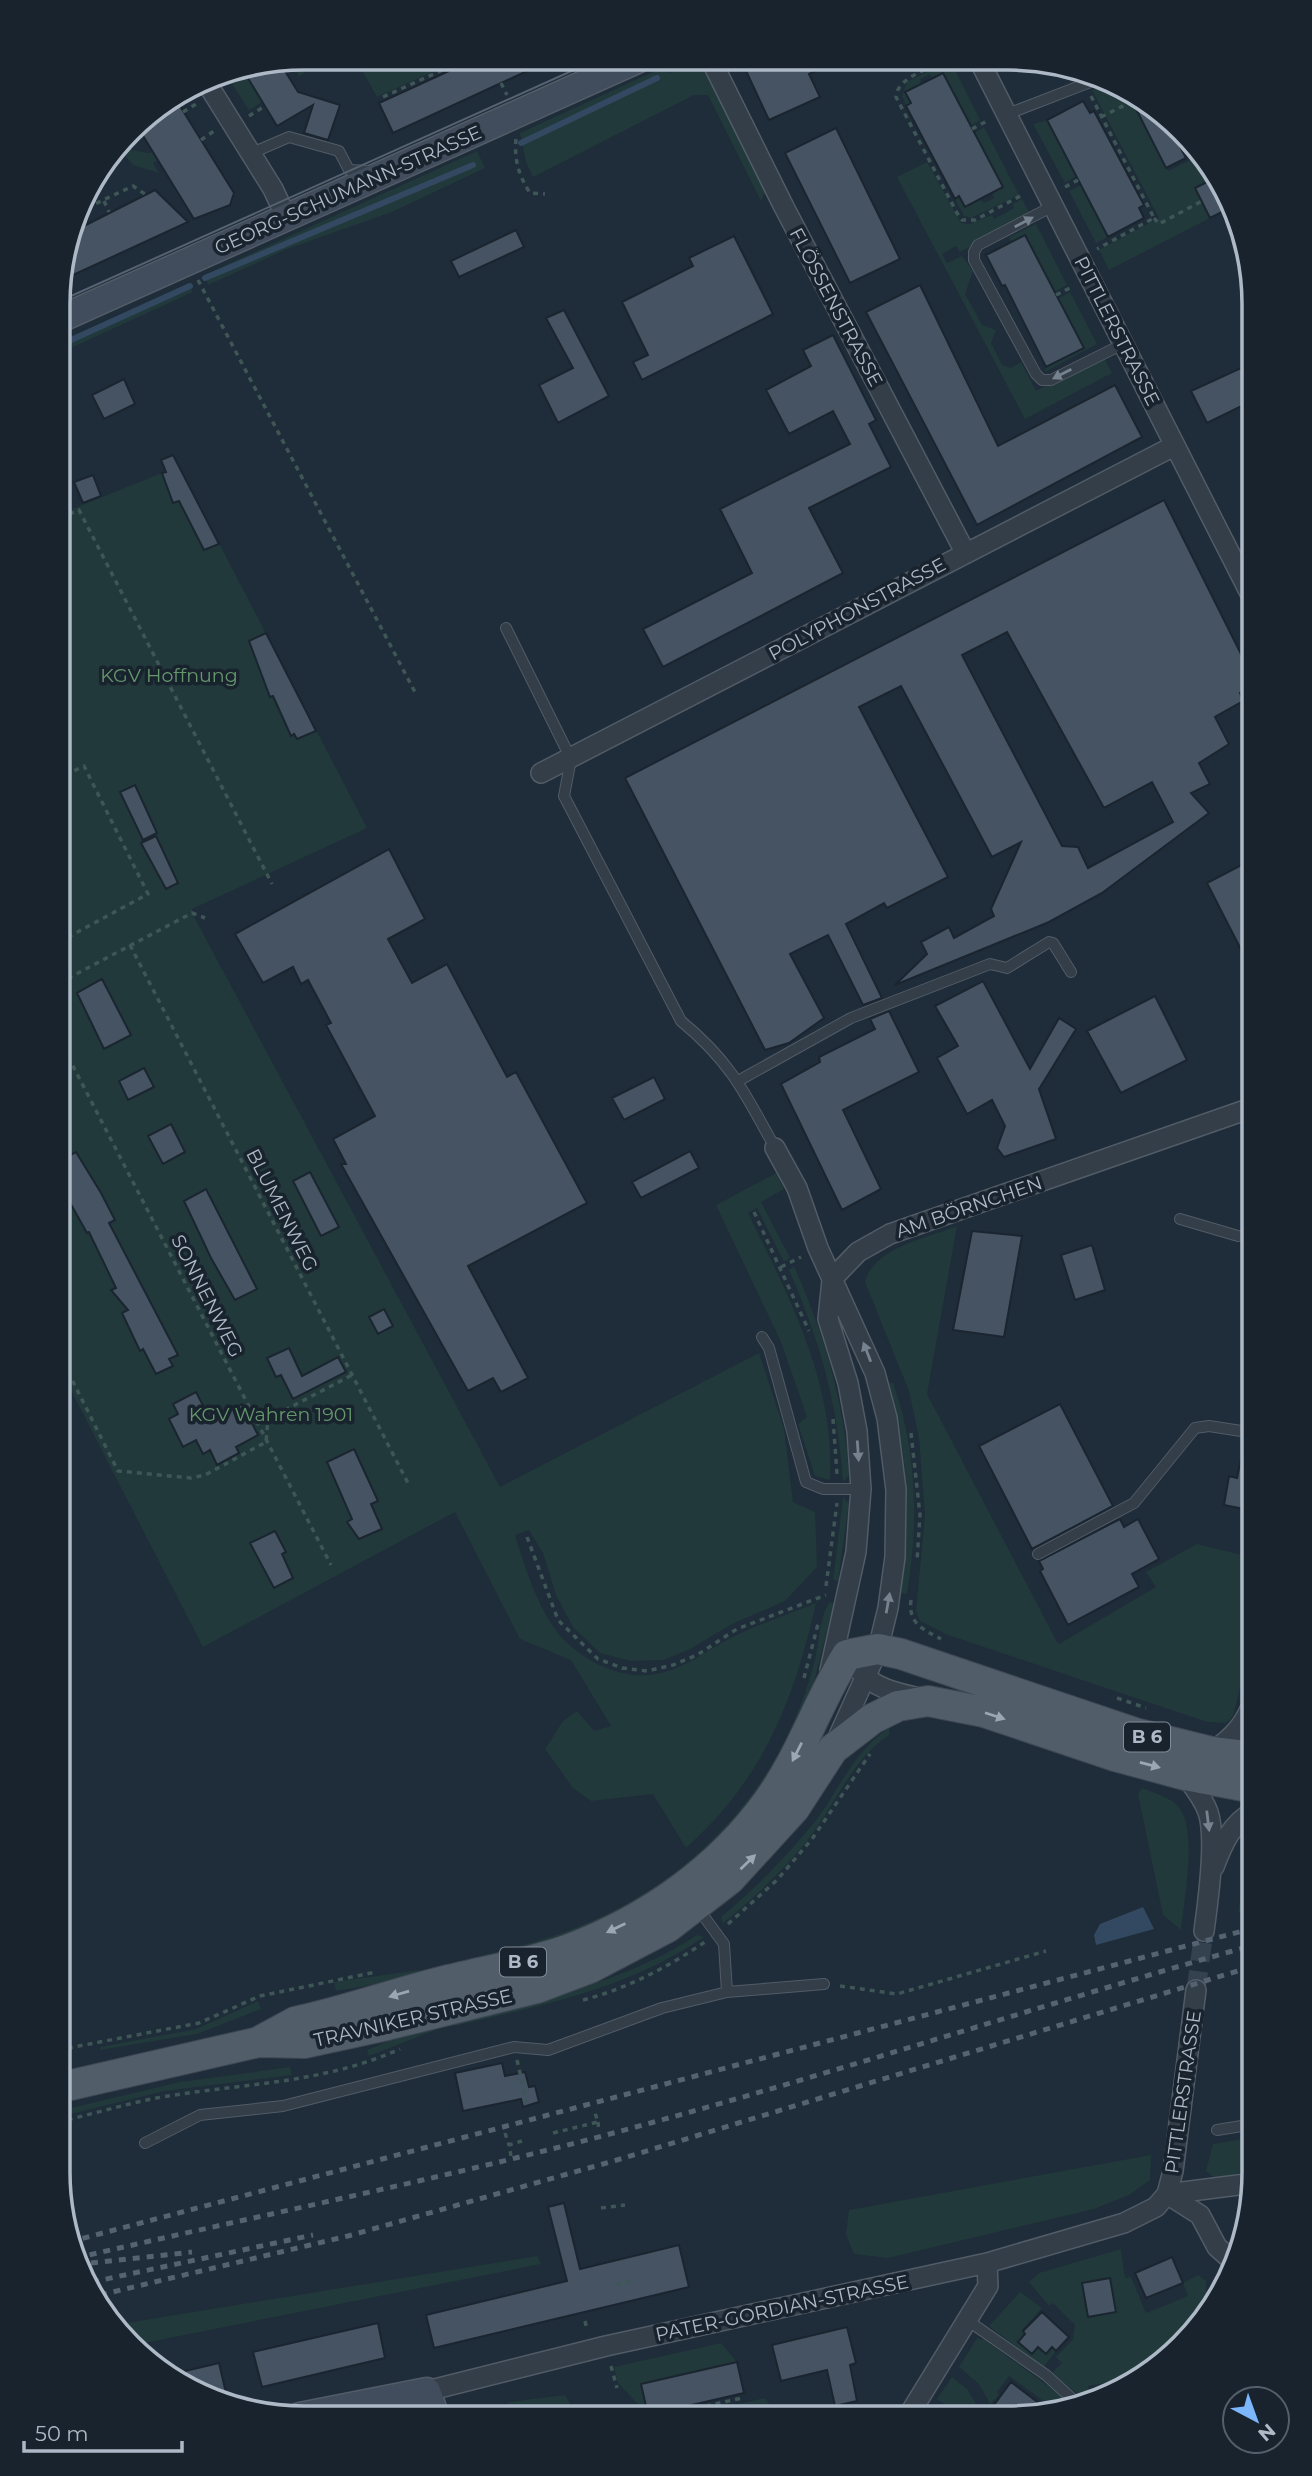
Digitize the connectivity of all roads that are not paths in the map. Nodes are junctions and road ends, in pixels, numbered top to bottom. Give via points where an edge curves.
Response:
1 (615, 70) edge
2 (715, 70) edge
3 (981, 70) edge
4 (1086, 83) edge
5 (211, 90) edge
6 (996, 118) junction
7 (252, 153) junction
8 (388, 172) junction
9 (1053, 206) junction
10 (286, 217) junction
11 (70, 314) edge
12 (1123, 344) junction
13 (1174, 446) junction
14 (965, 552) junction
15 (1242, 577) edge
16 (506, 628) dead end
17 (571, 759) junction
18 (541, 773) dead end
19 (1071, 972) dead end
20 (738, 1081) junction
21 (1242, 1111) edge
22 (775, 1148) joint
23 (1180, 1219) dead end
24 (1238, 1236) dead end
25 (832, 1279) junction
26 (762, 1337) dead end
27 (1241, 1431) edge
28 (860, 1489) junction
29 (1038, 1554) dead end
30 (841, 1625) junction
31 (878, 1649) junction
32 (847, 1655) junction
33 (866, 1679) junction
34 (813, 1689) junction
35 (928, 1701) junction
36 (1241, 1727) edge
37 (832, 1749) junction
38 (1212, 1752) junction
39 (1241, 1755) edge
40 (1185, 1775) junction
41 (1241, 1786) edge
42 (1241, 1822) edge
43 (1211, 1874) junction
44 (696, 1907) junction
45 (1204, 1931) tunnel mouth
46 (824, 1984) road end
47 (1196, 1990) tunnel mouth
48 (727, 1992) junction
49 (259, 2042) junction
50 (70, 2085) edge
51 (1241, 2126) edge
52 (1217, 2130) dead end
53 (145, 2143) dead end
54 (1241, 2185) edge
55 (1167, 2194) junction
56 (1226, 2255) edge
57 (987, 2263) junction
58 (967, 2320) junction
59 (427, 2391) junction
60 (1070, 2397) edge
61 (351, 2406) edge
62 (432, 2406) edge
63 (914, 2406) edge

1 - 8 street, GEORG-SCHUMANN-STRASSE
2 - 14 street, FLÖSSENSTRASSE
3 - 6 street, PITTLERSTRASSE
4 - 6 lane
5 - 7 street
6 - 9 street, PITTLERSTRASSE
7 - 8 lane via 289,137 339,151 349,170
7 - 10 street
8 - 10 street, GEORG-SCHUMANN-STRASSE
9 - 12 street, PITTLERSTRASSE
12 -> 9 lane via 1051,380 1042,380 975,260 978,246
10 - 11 street, GEORG-SCHUMANN-STRASSE
12 - 13 street, PITTLERSTRASSE
13 - 14 street, POLYPHONSTRASSE
13 - 15 street, PITTLERSTRASSE
14 - 17 street, POLYPHONSTRASSE
16 - 17 lane
17 - 18 street, POLYPHONSTRASSE
17 - 20 lane via 564,796 570,808 681,1021 713,1047
19 - 20 lane via 1049,942 1007,968 990,964 851,1018
20 - 22 lane
21 - 25 street, AM BÖRNCHEN via 890,1234 858,1252
22 - 25 street via 797,1188
23 - 24 lane
25 -> 28 street, TRAVNIKER STRASSE via 828,1319 848,1383 857,1431
31 -> 25 street, TRAVNIKER STRASSE via 895,1557 892,1453 875,1373
26 - 28 lane via 769,1348 806,1482 823,1489
27 - 29 lane via 1195,1428 1134,1503
28 - 30 street, TRAVNIKER STRASSE via 856,1552
30 - 32 street
30 - 34 street, TRAVNIKER STRASSE
31 - 32 main road, B 6
31 - 33 street, TRAVNIKER STRASSE
31 - 38 main road, B 6 via 1135,1734
32 - 33 street
32 - 34 main road, B 6
33 - 35 street via 891,1692
33 - 37 street, TRAVNIKER STRASSE
34 -> 49 main road, TRAVNIKER STRASSE / B 6 via 790,1766 748,1827 675,1894 638,1918 566,1950 295,2022
35 - 37 main road, B 6 via 889,1709
35 -> 40 main road, B 6 via 984,1713
36 - 38 street
44 -> 37 main road, TRAVNIKER STRASSE / B 6 via 774,1833
38 - 39 main road, B 6
40 - 41 main road, B 6
40 -> 43 street via 1210,1821
42 - 43 street via 1228,1833
43 - 45 street
44 - 48 lane via 724,1944
44 - 49 main road, TRAVNIKER STRASSE / B 6 via 635,1947 537,1988 304,2043
46 - 48 lane
47 - 55 street, PITTLERSTRASSE
48 - 53 lane via 662,2008 548,2050 514,2047 283,2106 200,2115
49 - 50 main road, TRAVNIKER STRASSE / B 6
51 - 52 lane
54 - 55 street, PATER-GORDIAN-STRASSE
55 - 56 street via 1200,2215
55 - 57 street, PATER-GORDIAN-STRASSE via 1156,2207 1124,2222
57 - 58 street via 988,2286
57 - 59 street, PATER-GORDIAN-STRASSE via 592,2349
58 - 60 lane
58 - 63 street
59 - 61 street, PATER-GORDIAN-STRASSE
59 - 62 street

